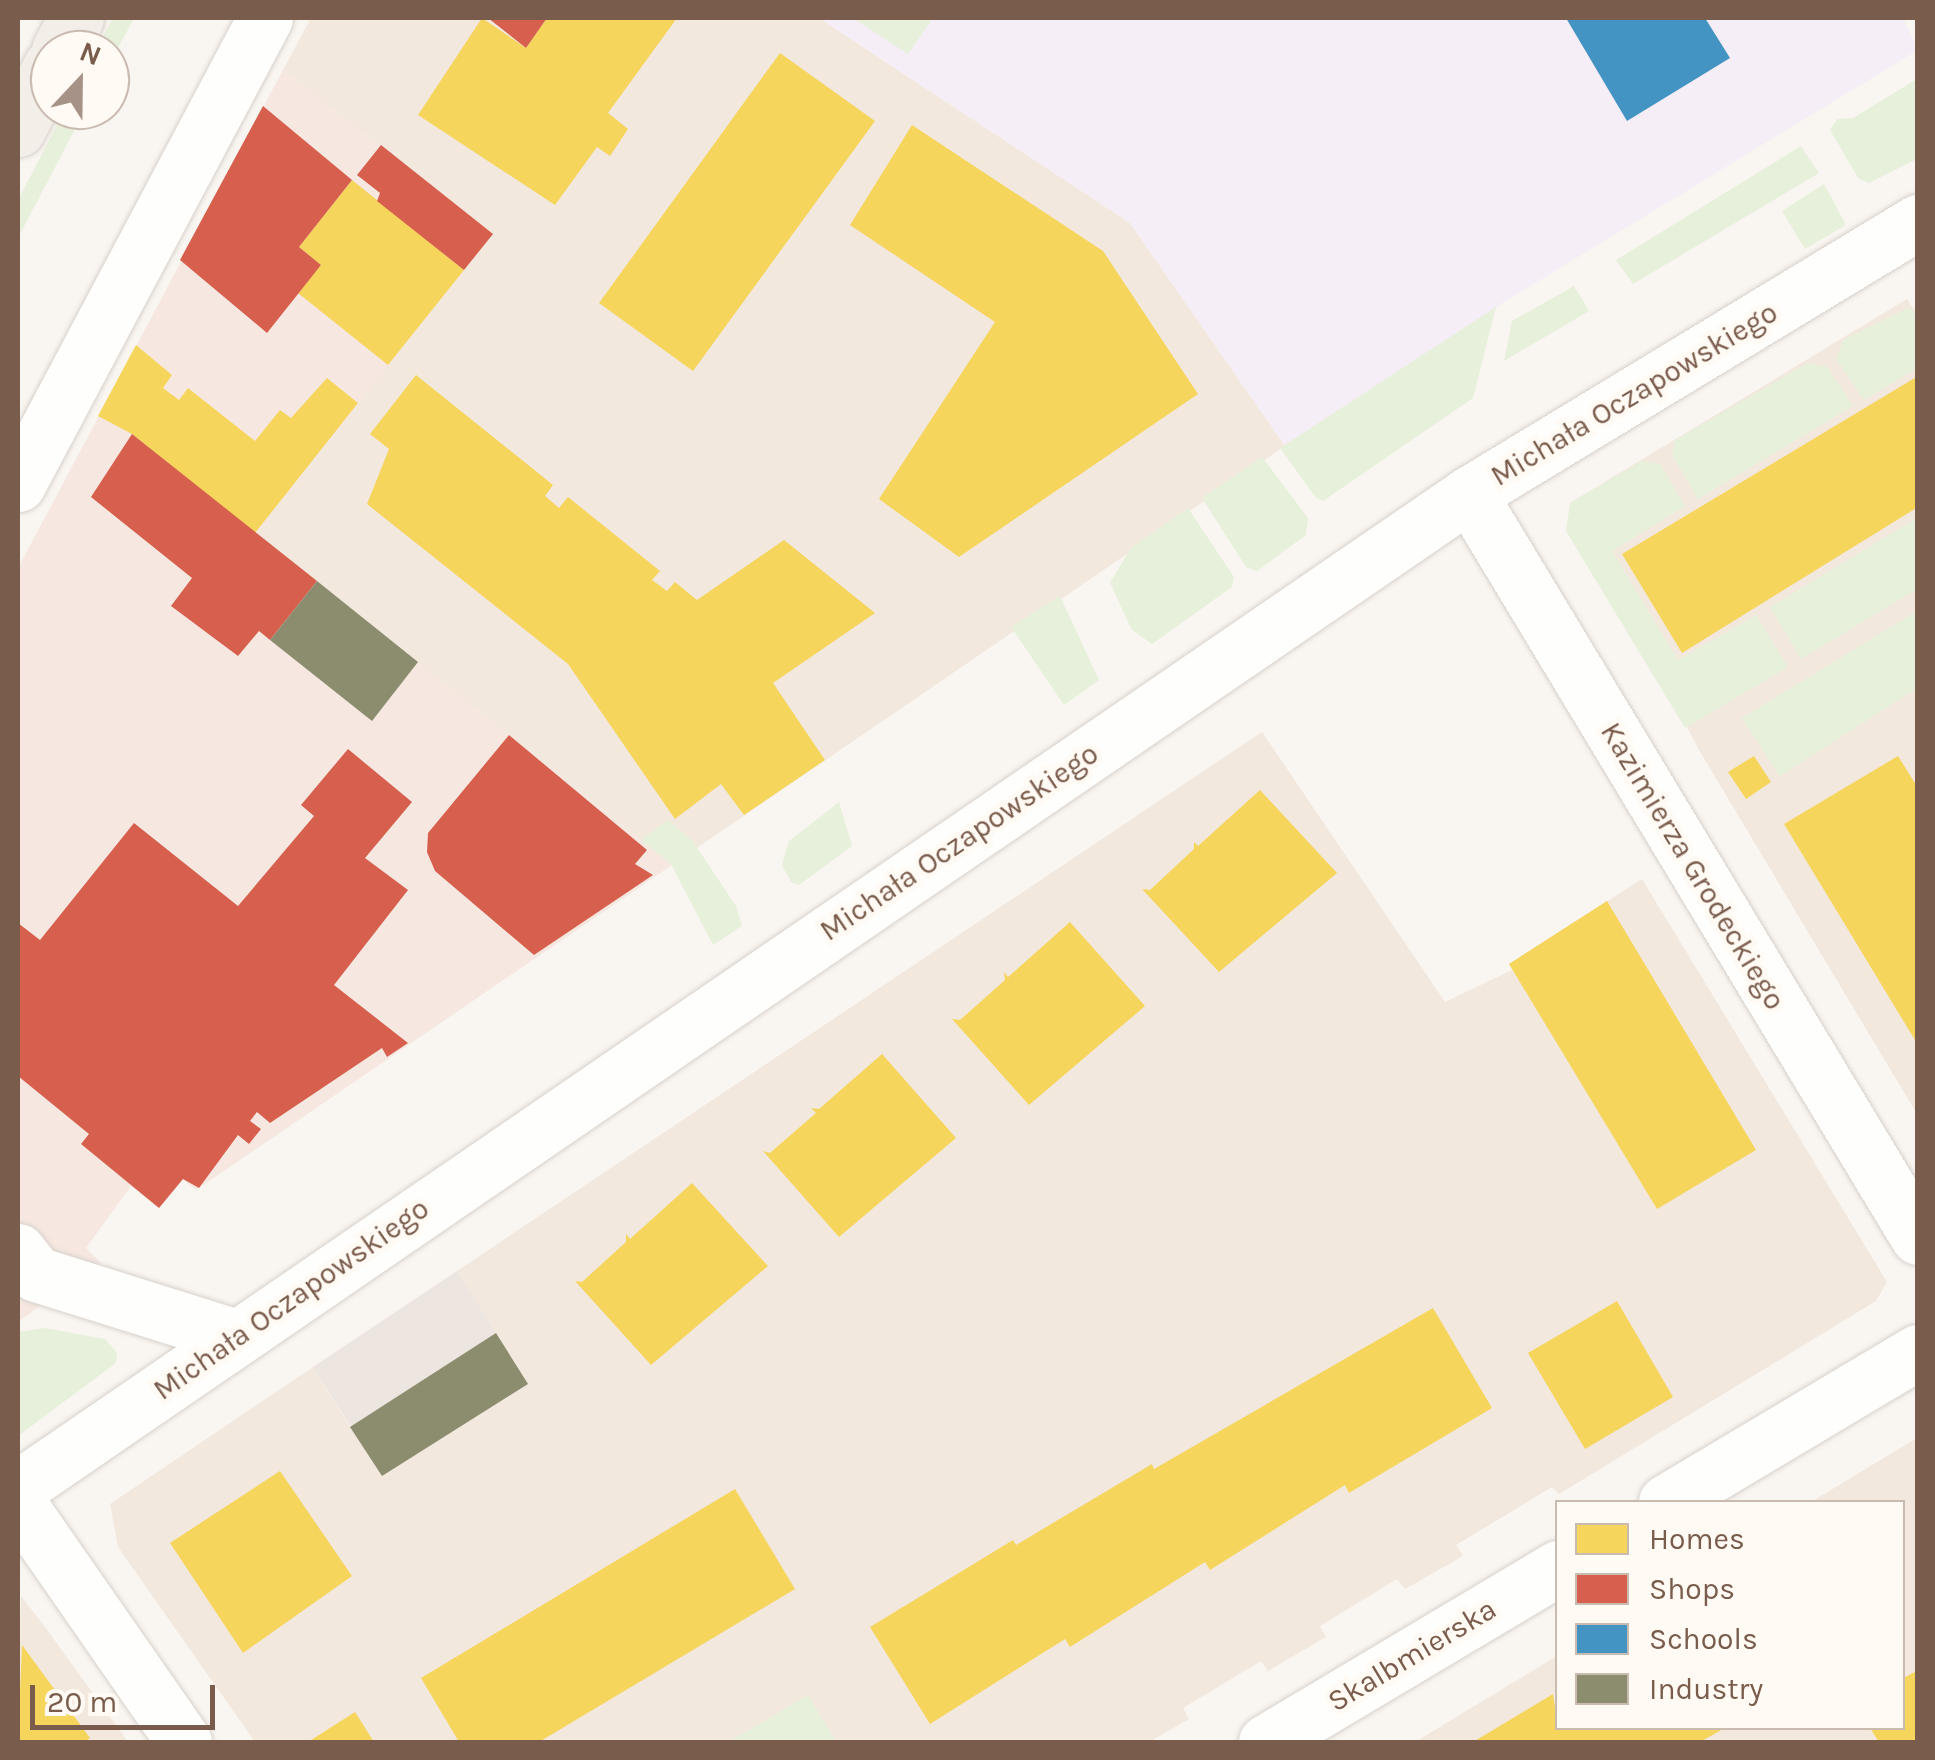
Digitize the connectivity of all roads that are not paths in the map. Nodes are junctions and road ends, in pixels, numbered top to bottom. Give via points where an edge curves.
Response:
1 (265, 18) edge
2 (30, 106) edge
3 (18, 129) edge
4 (1918, 222) edge
5 (18, 484) edge
6 (1469, 494) junction
7 (1918, 1237) edge
8 (24, 1268) edge
9 (237, 1336) junction
10 (1918, 1352) edge
11 (18, 1488) edge
12 (1669, 1500) edge
13 (18, 1503) edge
14 (1555, 1570) edge
15 (184, 1742) edge
16 (1266, 1742) edge

1 - 5 street
2 - 3 main road
4 - 6 street, Michała Oczapowskiego
6 - 7 street, Kazimierza Grodeckiego
6 - 9 street, Michała Oczapowskiego
8 - 9 street
9 - 11 street, Michała Oczapowskiego
10 - 12 street
13 - 15 street
14 - 16 street, Skalbmierska

